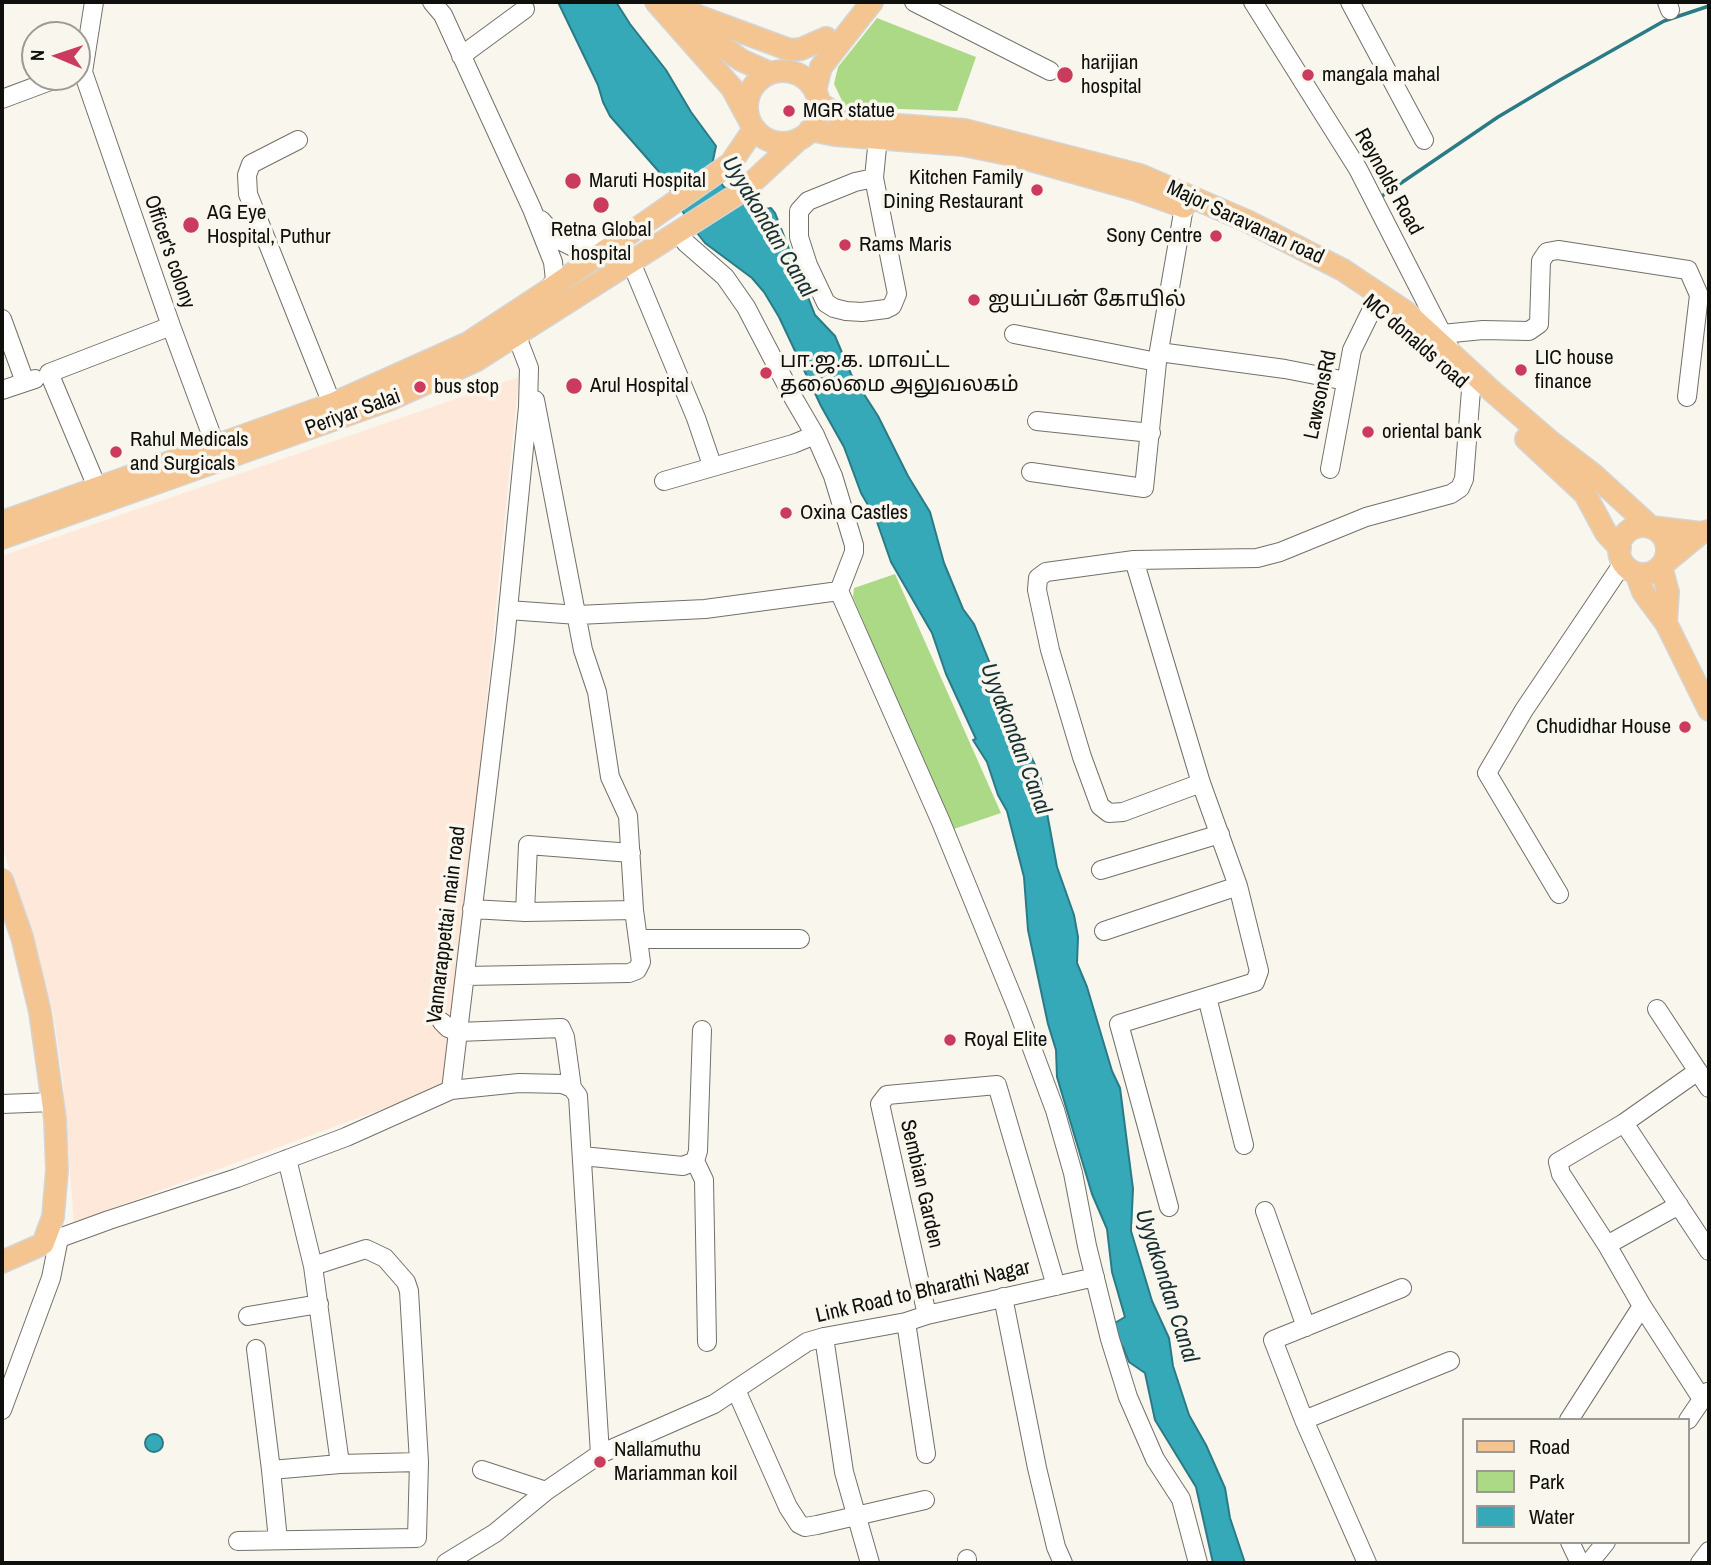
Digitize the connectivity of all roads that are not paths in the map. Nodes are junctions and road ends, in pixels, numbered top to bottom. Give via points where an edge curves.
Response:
1 (94, 2) edge
2 (432, 2) edge
3 (656, 2) edge
4 (854, 2) edge
5 (872, 2) edge
6 (914, 2) edge
7 (1253, 2) edge
8 (1349, 2) edge
9 (680, 5) edge
10 (525, 9) dead end
11 (90, 21) edge
12 (826, 38) junction
13 (461, 56) junction
14 (1050, 71) dead end
15 (778, 72) junction
16 (23, 91) edge
17 (87, 91) edge
18 (2, 99) edge
19 (821, 101) junction
20 (751, 123) junction
21 (804, 135) junction
22 (878, 137) junction
23 (1424, 140) dead end
24 (298, 141) dead end
25 (874, 178) junction
26 (1184, 207) junction
27 (532, 209) junction
28 (631, 233) junction
29 (678, 233) junction
30 (631, 262) junction
31 (548, 292) junction
32 (1377, 298) junction
33 (2, 319) edge
34 (171, 326) junction
35 (516, 334) junction
36 (1014, 334) dead end
37 (1442, 334) junction
38 (1453, 355) junction
39 (1158, 357) junction
40 (529, 368) junction
41 (49, 373) junction
42 (1346, 381) junction
43 (25, 382) junction
44 (2, 390) edge
45 (1471, 390) junction
46 (1687, 397) dead end
47 (332, 404) junction
48 (1037, 421) dead end
49 (1151, 433) junction
50 (815, 435) junction
51 (218, 453) junction
52 (712, 465) junction
53 (1330, 469) dead end
54 (1031, 472) dead end
55 (664, 481) dead end
56 (1590, 484) junction
57 (97, 487) junction
58 (2, 522) edge
59 (1651, 527) junction
60 (1705, 532) edge
61 (2, 538) edge
62 (1134, 560) junction
63 (1626, 561) junction
64 (1661, 566) junction
65 (839, 591) junction
66 (508, 610) junction
67 (578, 615) junction
68 (1666, 623) junction
69 (1709, 710) edge
70 (1201, 783) junction
71 (1220, 834) junction
72 (631, 853) junction
73 (1101, 870) dead end
74 (2, 880) edge
75 (1238, 886) junction
76 (1559, 894) dead end
77 (472, 909) junction
78 (634, 910) junction
79 (525, 912) junction
80 (1104, 931) dead end
81 (639, 939) junction
82 (800, 939) dead end
83 (465, 976) junction
84 (1207, 997) junction
85 (1657, 1009) dead end
86 (442, 1022) dead end
87 (702, 1030) dead end
88 (458, 1032) junction
89 (1698, 1070) junction
90 (572, 1088) junction
91 (1709, 1088) edge
92 (451, 1090) junction
93 (53, 1102) junction
94 (2, 1104) edge
95 (1624, 1123) junction
96 (1244, 1145) dead end
97 (582, 1156) junction
98 (287, 1159) junction
99 (695, 1161) junction
100 (1679, 1205) junction
101 (1169, 1207) dead end
102 (1265, 1211) dead end
103 (51, 1241) junction
104 (1607, 1245) junction
105 (1709, 1251) edge
106 (2, 1262) edge
107 (313, 1266) junction
108 (1095, 1277) junction
109 (1056, 1286) junction
110 (1402, 1288) dead end
111 (1003, 1297) junction
112 (319, 1304) junction
113 (1642, 1306) junction
114 (928, 1315) junction
115 (248, 1316) dead end
116 (906, 1322) junction
117 (1306, 1327) junction
118 (824, 1337) junction
119 (707, 1342) dead end
120 (256, 1349) dead end
121 (1450, 1361) dead end
122 (736, 1390) junction
123 (1707, 1394) edge
124 (2, 1410) edge
125 (1570, 1418) edge
126 (1689, 1418) edge
127 (1304, 1420) junction
128 (600, 1454) junction
129 (926, 1454) dead end
130 (419, 1462) junction
131 (340, 1464) junction
132 (271, 1470) junction
133 (482, 1470) dead end
134 (546, 1491) junction
135 (925, 1500) dead end
136 (856, 1518) junction
137 (278, 1540) junction
138 (238, 1541) dead end
139 (1571, 1544) edge
140 (1604, 1544) edge
141 (1709, 1551) edge
142 (446, 1563) edge
143 (870, 1563) edge
144 (1063, 1563) edge
145 (1198, 1563) edge
146 (1367, 1563) edge
147 (1580, 1563) edge
148 (1589, 1563) edge
149 (1700, 1563) edge

1 - 11 street
2 - 13 street via 443,15
3 - 20 main road via 732,88
4 - 12 main road
5 - 19 main road via 821,67
6 - 14 street
7 - 37 street, Reynolds Road via 1358,169
8 - 23 street
9 - 12 main road via 790,50
9 - 15 main road via 741,61
10 - 13 street
12 - 15 main road
13 - 27 street
15 - 19 main road via 797,74
15 - 20 main road via 755,84 749,95
16 - 18 street
17 - 34 street, Officer's colony
19 - 21 main road via 815,122
19 - 32 main road, Major Saravanan road via 842,118 858,122 965,130 1140,176 1295,244
20 - 21 main road via 769,141 789,143
20 - 28 main road, Periyar Salai via 731,163
21 - 22 main road, Major Saravanan road
21 - 29 main road, Periyar Salai via 744,190
22 - 25 street
22 - 26 main road, Major Saravanan road via 975,147
24 - 47 street via 251,164 248,194
25 - 25 street via 808,201 799,211 799,237 808,265 826,303 834,308 881,311 895,300
26 - 32 main road, MC donalds road
26 - 39 street
27 - 28 street via 559,240 573,247 586,248
27 - 31 street via 555,270
28 - 31 main road, Periyar Salai
29 - 30 main road, Periyar Salai
29 - 50 street via 725,277 746,307
30 - 35 main road, Periyar Salai
30 - 52 street
31 - 47 main road, Periyar Salai via 468,343
32 - 38 main road, Major Saravanan road via 1406,312
32 - 42 street, LawsonsRd via 1352,350
32 - 45 main road, MC donalds road
33 - 43 street
34 - 41 street
34 - 51 street, Officer's colony
35 - 40 street, Vannarappettai main road
35 - 51 main road, Periyar Salai via 477,360 410,391
36 - 39 street
37 - 38 street, Reynolds Road
37 - 46 street via 1529,331 1539,324 1541,261 1547,252 1688,270 1699,295
38 - 45 street, Reynolds Road
38 - 56 main road, Major Saravanan road via 1551,442
39 - 42 street via 1285,369
39 - 49 street
40 - 66 street, Vannarappettai main road
40 - 67 street
41 - 43 street
41 - 57 street
42 - 53 street, LawsonsRd
43 - 44 street
45 - 56 main road, MC donalds road via 1575,482
45 - 62 street via 1464,479 1451,494 1366,517 1256,558
47 - 51 main road, Periyar Salai
48 - 49 street
49 - 54 street via 1144,488
50 - 52 street
50 - 65 street via 834,476 853,538 854,552
51 - 57 main road, Periyar Salai
51 - 61 main road, Periyar Salai
52 - 55 street
56 - 59 main road, MC donalds road
56 - 63 main road via 1606,533
57 - 58 main road, Periyar Salai
59 - 60 main road
59 - 63 main road via 1633,529 1622,540
59 - 64 main road via 1667,548
60 - 64 main road
62 - 70 street
62 - 70 street via 1046,572 1038,578 1050,650 1082,757 1100,806 1109,813
63 - 64 main road via 1653,572
63 - 68 main road
63 - 76 street via 1524,710 1487,773
64 - 68 main road via 1668,593
65 - 67 street via 705,609
65 - 108 street via 1017,1008 1055,1110
66 - 67 street
66 - 77 street, Vannarappettai main road
67 - 72 street via 583,650 597,692 610,777 628,816
68 - 69 main road
70 - 71 street
71 - 73 street
71 - 75 street
72 - 78 street
72 - 79 street via 528,845
74 - 93 main road via 40,1012
75 - 80 street
75 - 84 street via 1258,977 1255,982
77 - 79 street
77 - 83 street, Vannarappettai main road
78 - 79 street
78 - 81 street
81 - 82 street
81 - 83 street via 641,962 629,973
83 - 88 street, Vannarappettai main road
84 - 96 street
84 - 101 street via 1119,1024
85 - 89 street
86 - 88 street
87 - 99 street
88 - 90 street via 561,1028
88 - 92 street, Vannarappettai main road
89 - 91 street
89 - 95 street
90 - 92 street via 519,1083
90 - 97 street via 578,1096
92 - 98 street
93 - 94 street
93 - 103 main road via 57,1170
95 - 100 street
95 - 104 street via 1558,1162 1560,1174
97 - 99 street via 683,1166
97 - 128 street
98 - 103 street
98 - 107 street
99 - 119 street via 704,1180
100 - 104 street
100 - 105 street
102 - 117 street
103 - 106 main road
103 - 124 street via 51,1278
104 - 113 street
107 - 112 street
107 - 130 street via 366,1249 385,1258 406,1282
108 - 109 street, Link Road to Bharathi Nagar
108 - 145 street via 1128,1397 1155,1459 1181,1499
109 - 111 street, Link Road to Bharathi Nagar
109 - 114 street, Sembian Garden via 997,1085 887,1095 880,1104
110 - 117 street
111 - 114 street, Link Road to Bharathi Nagar
111 - 144 street via 1037,1468
112 - 115 street
112 - 131 street
113 - 123 street
113 - 125 street
114 - 116 street, Link Road to Bharathi Nagar
116 - 118 street, Link Road to Bharathi Nagar
116 - 129 street
117 - 127 street via 1273,1340
118 - 122 street, Link Road to Bharathi Nagar via 807,1342
118 - 136 street via 844,1472
120 - 132 street
121 - 127 street
122 - 128 street, Link Road to Bharathi Nagar
122 - 136 street via 799,1524 805,1527
123 - 126 street
127 - 146 street
128 - 134 street, Link Road to Bharathi Nagar
130 - 131 street
130 - 137 street via 417,1538
131 - 132 street
132 - 137 street
133 - 134 street
134 - 142 street, Link Road to Bharathi Nagar via 495,1533
135 - 136 street
136 - 143 street
137 - 138 street
139 - 147 street
140 - 148 street
141 - 149 street

